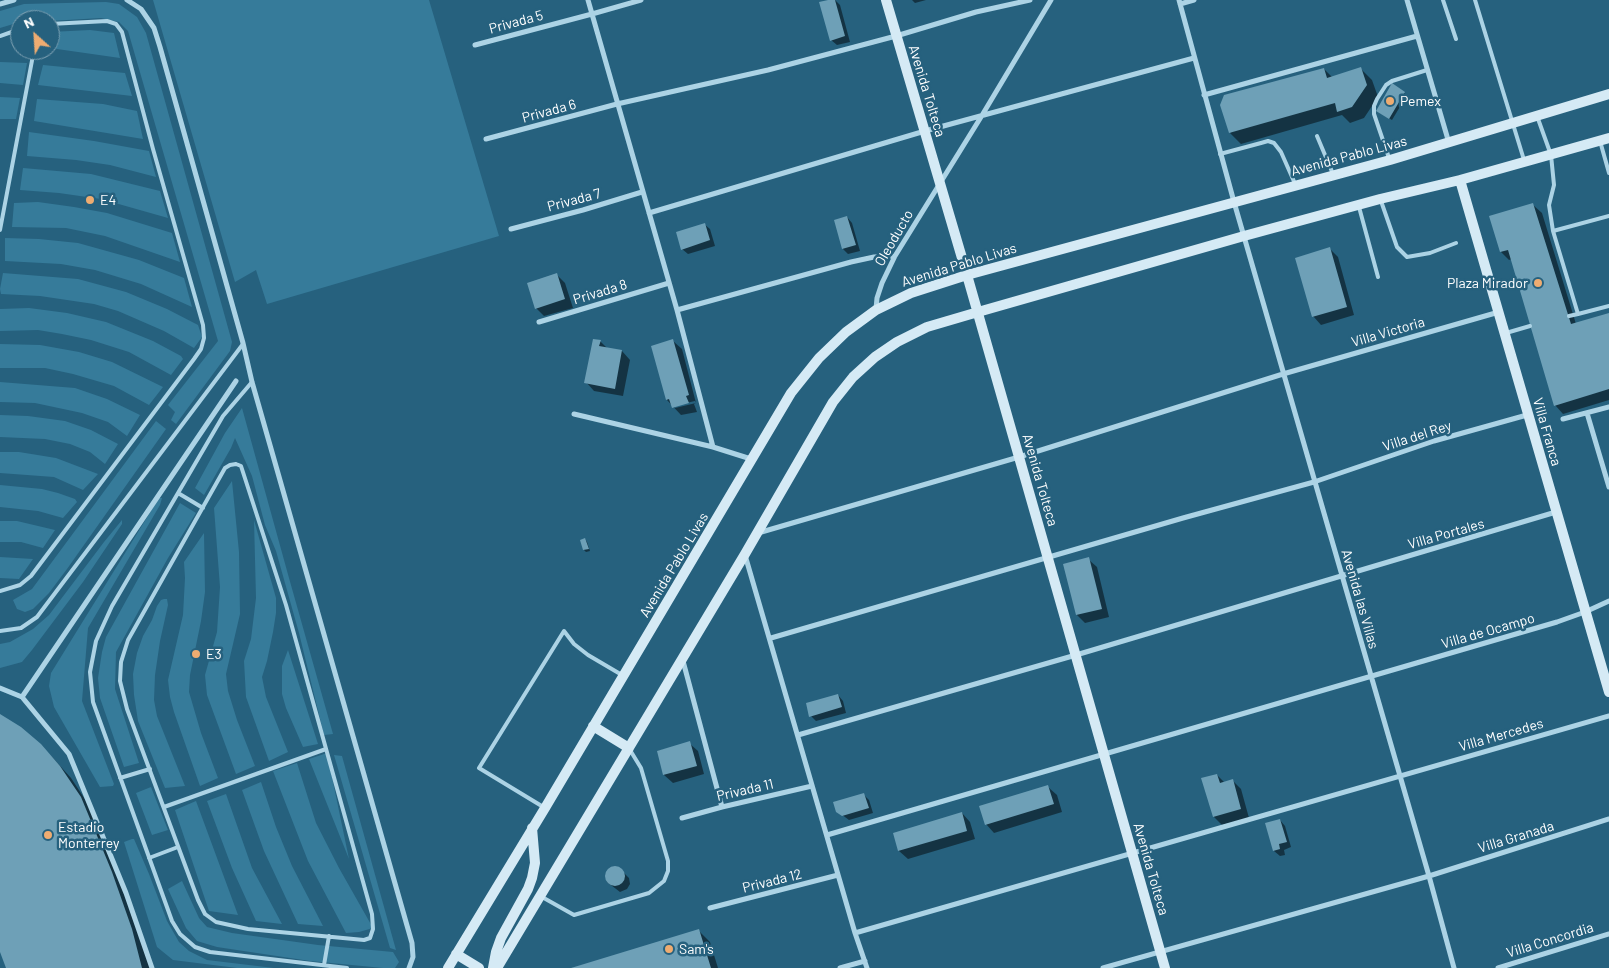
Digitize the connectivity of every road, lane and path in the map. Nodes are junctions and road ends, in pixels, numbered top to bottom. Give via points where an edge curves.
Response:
1 (14, 0) edge
2 (127, 0) edge
3 (588, 0) edge
4 (640, 0) edge
5 (886, 0) edge
6 (1030, 0) edge
7 (1051, 0) edge
8 (1194, 0) edge
9 (1407, 0) edge
10 (1444, 0) edge
11 (1475, 0) edge
12 (1179, 2) edge
13 (0, 4) edge
14 (592, 14) junction
15 (60, 23) edge
16 (896, 36) junction
17 (1417, 36) junction
18 (1456, 39) dead end
19 (475, 45) dead end
20 (1194, 58) junction
21 (32, 60) edge
22 (1427, 70) junction
23 (1609, 94) edge
24 (1204, 95) junction
25 (617, 104) junction
26 (981, 116) junction
27 (1537, 116) junction
28 (1513, 123) junction
29 (925, 131) junction
30 (1317, 136) dead end
31 (486, 140) dead end
32 (1604, 140) edge
33 (1448, 143) junction
34 (1220, 154) junction
35 (1551, 155) junction
36 (1390, 160) junction
37 (1524, 162) junction
38 (1609, 173) edge
39 (1334, 176) junction
40 (1460, 180) junction
41 (940, 182) junction
42 (1296, 186) junction
43 (642, 192) junction
44 (1380, 199) junction
45 (1234, 202) junction
46 (1359, 205) junction
47 (649, 213) junction
48 (1609, 216) edge
49 (512, 229) dead end
50 (0, 230) edge
51 (1553, 231) junction
52 (1244, 236) junction
53 (1456, 243) dead end
54 (895, 256) junction
55 (967, 275) junction
56 (1378, 277) dead end
57 (669, 283) junction
58 (1609, 306) edge
59 (677, 310) junction
60 (876, 310) junction
61 (978, 312) junction
62 (1499, 312) junction
63 (1578, 314) junction
64 (1569, 316) dead end
65 (539, 322) dead end
66 (1530, 326) dead end
67 (1504, 333) junction
68 (243, 343) junction
69 (1283, 374) junction
70 (236, 381) dead end
71 (252, 382) junction
72 (1609, 407) edge
73 (1587, 413) junction
74 (574, 414) dead end
75 (1527, 415) junction
76 (1563, 419) dead end
77 (713, 447) junction
78 (1019, 457) junction
79 (753, 460) junction
80 (1314, 482) junction
81 (1609, 487) edge
82 (178, 493) junction
83 (203, 508) junction
84 (1556, 512) junction
85 (758, 533) junction
86 (745, 554) junction
87 (1048, 557) junction
88 (1341, 576) junction
89 (0, 591) edge
90 (1609, 600) edge
91 (1585, 612) junction
92 (0, 631) edge
93 (771, 638) junction
94 (1076, 655) junction
95 (682, 658) junction
96 (623, 676) junction
97 (1370, 676) junction
98 (0, 688) edge
99 (1609, 692) edge
100 (22, 697) junction
101 (1609, 716) edge
102 (593, 726) junction
103 (798, 735) junction
104 (629, 748) junction
105 (326, 749) junction
106 (1104, 755) junction
107 (150, 769) junction
108 (1399, 776) junction
109 (120, 778) junction
110 (812, 786) junction
111 (722, 806) junction
112 (164, 807) junction
113 (545, 808) junction
114 (682, 818) dead end
115 (1609, 819) edge
116 (532, 828) junction
117 (827, 835) junction
118 (178, 847) junction
119 (1132, 853) junction
120 (149, 858) junction
121 (838, 875) junction
122 (1429, 876) junction
123 (540, 896) junction
124 (710, 908) dead end
125 (855, 933) junction
126 (1609, 934) edge
127 (329, 936) junction
128 (1160, 952) junction
129 (456, 954) junction
130 (865, 961) junction
131 (324, 966) junction
132 (152, 968) edge
133 (347, 968) edge
134 (408, 968) edge
135 (448, 968) edge
136 (479, 968) edge
137 (493, 968) edge
138 (497, 968) edge
139 (840, 968) edge
140 (867, 968) edge
141 (1103, 968) edge
142 (1165, 968) edge
143 (1454, 968) edge
144 (1498, 968) edge

1 - 13 street
2 - 68 street via 141,9 154,28
3 - 14 street
4 - 14 street, Privada 5
5 - 16 main road, Avenida Tolteca
6 - 16 street, Privada 6
7 - 26 street, Oleoducto
8 - 12 street
9 - 17 street
10 - 18 lane
11 - 28 lane
12 - 20 street
14 - 19 street, Privada 5
14 - 25 street
15 - 89 lane via 107,21 116,24 122,32 204,338 194,359 31,576 20,586
16 - 25 street, Privada 6 via 768,70
16 - 29 main road, Avenida Tolteca
17 - 22 street
17 - 24 street
20 - 24 street
20 - 26 street
21 - 50 lane
22 - 33 street
22 - 36 lane via 1386,85 1374,106
23 - 27 main road, Avenida Pablo Livas
24 - 34 street
25 - 31 street, Privada 6
25 - 43 street
26 - 29 street
26 - 41 street, Oleoducto
27 - 28 main road, Avenida Pablo Livas
27 - 35 lane
28 - 33 main road, Avenida Pablo Livas
28 - 37 lane
29 - 41 main road, Avenida Tolteca
29 - 47 street
30 - 39 lane
32 - 35 main road
32 - 38 lane
33 - 36 main road, Avenida Pablo Livas
34 - 42 lane via 1261,143 1274,144
34 - 45 street
35 - 37 main road
35 - 51 lane via 1554,185 1549,205
36 - 39 main road, Avenida Pablo Livas
37 - 40 main road
39 - 42 main road, Avenida Pablo Livas
40 - 44 main road
40 - 62 main road, Villa Franca
41 - 54 street, Oleoducto
41 - 55 main road, Avenida Tolteca
42 - 45 main road, Avenida Pablo Livas
43 - 47 street
43 - 49 street, Privada 7
44 - 46 main road
44 - 53 lane via 1396,246 1407,257
45 - 52 street
45 - 55 main road, Avenida Pablo Livas
46 - 52 main road
46 - 56 lane
47 - 57 street
48 - 51 lane
51 - 63 lane
52 - 61 main road
52 - 69 street, Avenida las Villas
54 - 59 street via 851,262
54 - 60 street, Oleoducto via 882,282
55 - 60 main road, Avenida Pablo Livas via 911,293
55 - 61 main road, Avenida Tolteca
57 - 59 street
57 - 65 street, Privada 8
58 - 63 lane
59 - 77 street
60 - 79 main road, Avenida Pablo Livas via 846,332 791,393
61 - 78 main road, Avenida Tolteca
61 - 85 main road via 927,327 897,342 853,377 833,402
62 - 67 main road, Villa Franca
62 - 69 street, Villa Victoria
63 - 64 lane
66 - 67 lane
67 - 75 main road, Villa Franca
68 - 71 street
68 - 92 lane via 37,617 21,628
69 - 78 street, Villa Victoria
69 - 80 street, Avenida las Villas
70 - 100 street
71 - 82 lane via 222,416
71 - 134 street via 412,943 413,957
72 - 73 street
73 - 76 street
73 - 81 street
74 - 77 street
75 - 80 street, Villa del Rey via 1434,441
75 - 84 main road, Villa Franca
77 - 79 street
78 - 85 street, Villa Victoria
78 - 87 main road, Avenida Tolteca
79 - 96 main road, Avenida Pablo Livas
80 - 87 street, Villa del Rey
80 - 88 street, Avenida las Villas
82 - 83 lane
82 - 109 lane via 112,606 96,641 90,672 93,702
83 - 105 lane via 225,468 236,464 241,466 286,605
83 - 107 lane via 128,640 121,662 120,681 127,709
84 - 88 street, Villa Portales
84 - 91 main road, Villa Franca
85 - 86 main road
86 - 93 street
86 - 95 main road
87 - 93 street, Villa del Rey
87 - 94 main road, Avenida Tolteca
88 - 94 street, Villa Portales
88 - 97 street, Avenida las Villas
90 - 91 street, Villa de Ocampo
91 - 97 street, Villa de Ocampo
91 - 99 main road, Villa Franca
93 - 103 street
94 - 103 street, Villa Portales
94 - 106 main road, Avenida Tolteca
95 - 104 main road
95 - 111 street
96 - 102 main road, Avenida Pablo Livas
96 - 113 lane via 588,655 564,631 479,768
97 - 106 street, Villa de Ocampo
97 - 108 street, Avenida las Villas
98 - 100 street
100 - 132 street via 69,754 126,893
101 - 108 street, Villa Mercedes
102 - 104 main road
102 - 113 main road, Avenida Pablo Livas
103 - 110 street
104 - 123 main road
104 - 123 lane via 641,768 668,862 664,881 649,894 574,915
105 - 112 lane
105 - 127 lane via 373,921 370,938
106 - 117 street, Villa de Ocampo
106 - 119 main road, Avenida Tolteca
107 - 109 lane
107 - 112 lane
108 - 119 street, Villa Mercedes
108 - 122 street, Avenida las Villas
109 - 120 lane
110 - 111 street, Privada 11
110 - 117 street
111 - 114 street, Privada 11
112 - 118 lane
113 - 116 main road, Avenida Pablo Livas
115 - 122 street, Villa Granada
116 - 129 main road, Avenida Pablo Livas
116 - 137 main road via 535,863 532,878 502,938
117 - 121 street
118 - 120 lane
118 - 127 lane via 205,914 216,922 248,929
119 - 125 street, Villa Mercedes
119 - 128 main road, Avenida Tolteca
120 - 131 lane via 172,921 180,934 195,947 210,952
121 - 124 street, Privada 12
121 - 125 street
122 - 128 street, Villa Granada
122 - 143 street, Avenida las Villas
123 - 138 main road
125 - 130 street
126 - 144 street, Villa Concordia
127 - 131 lane
128 - 141 street, Villa Granada
128 - 142 main road, Avenida Tolteca
129 - 135 main road, Avenida Pablo Livas
129 - 136 main road
130 - 139 street
130 - 140 street
131 - 133 lane

